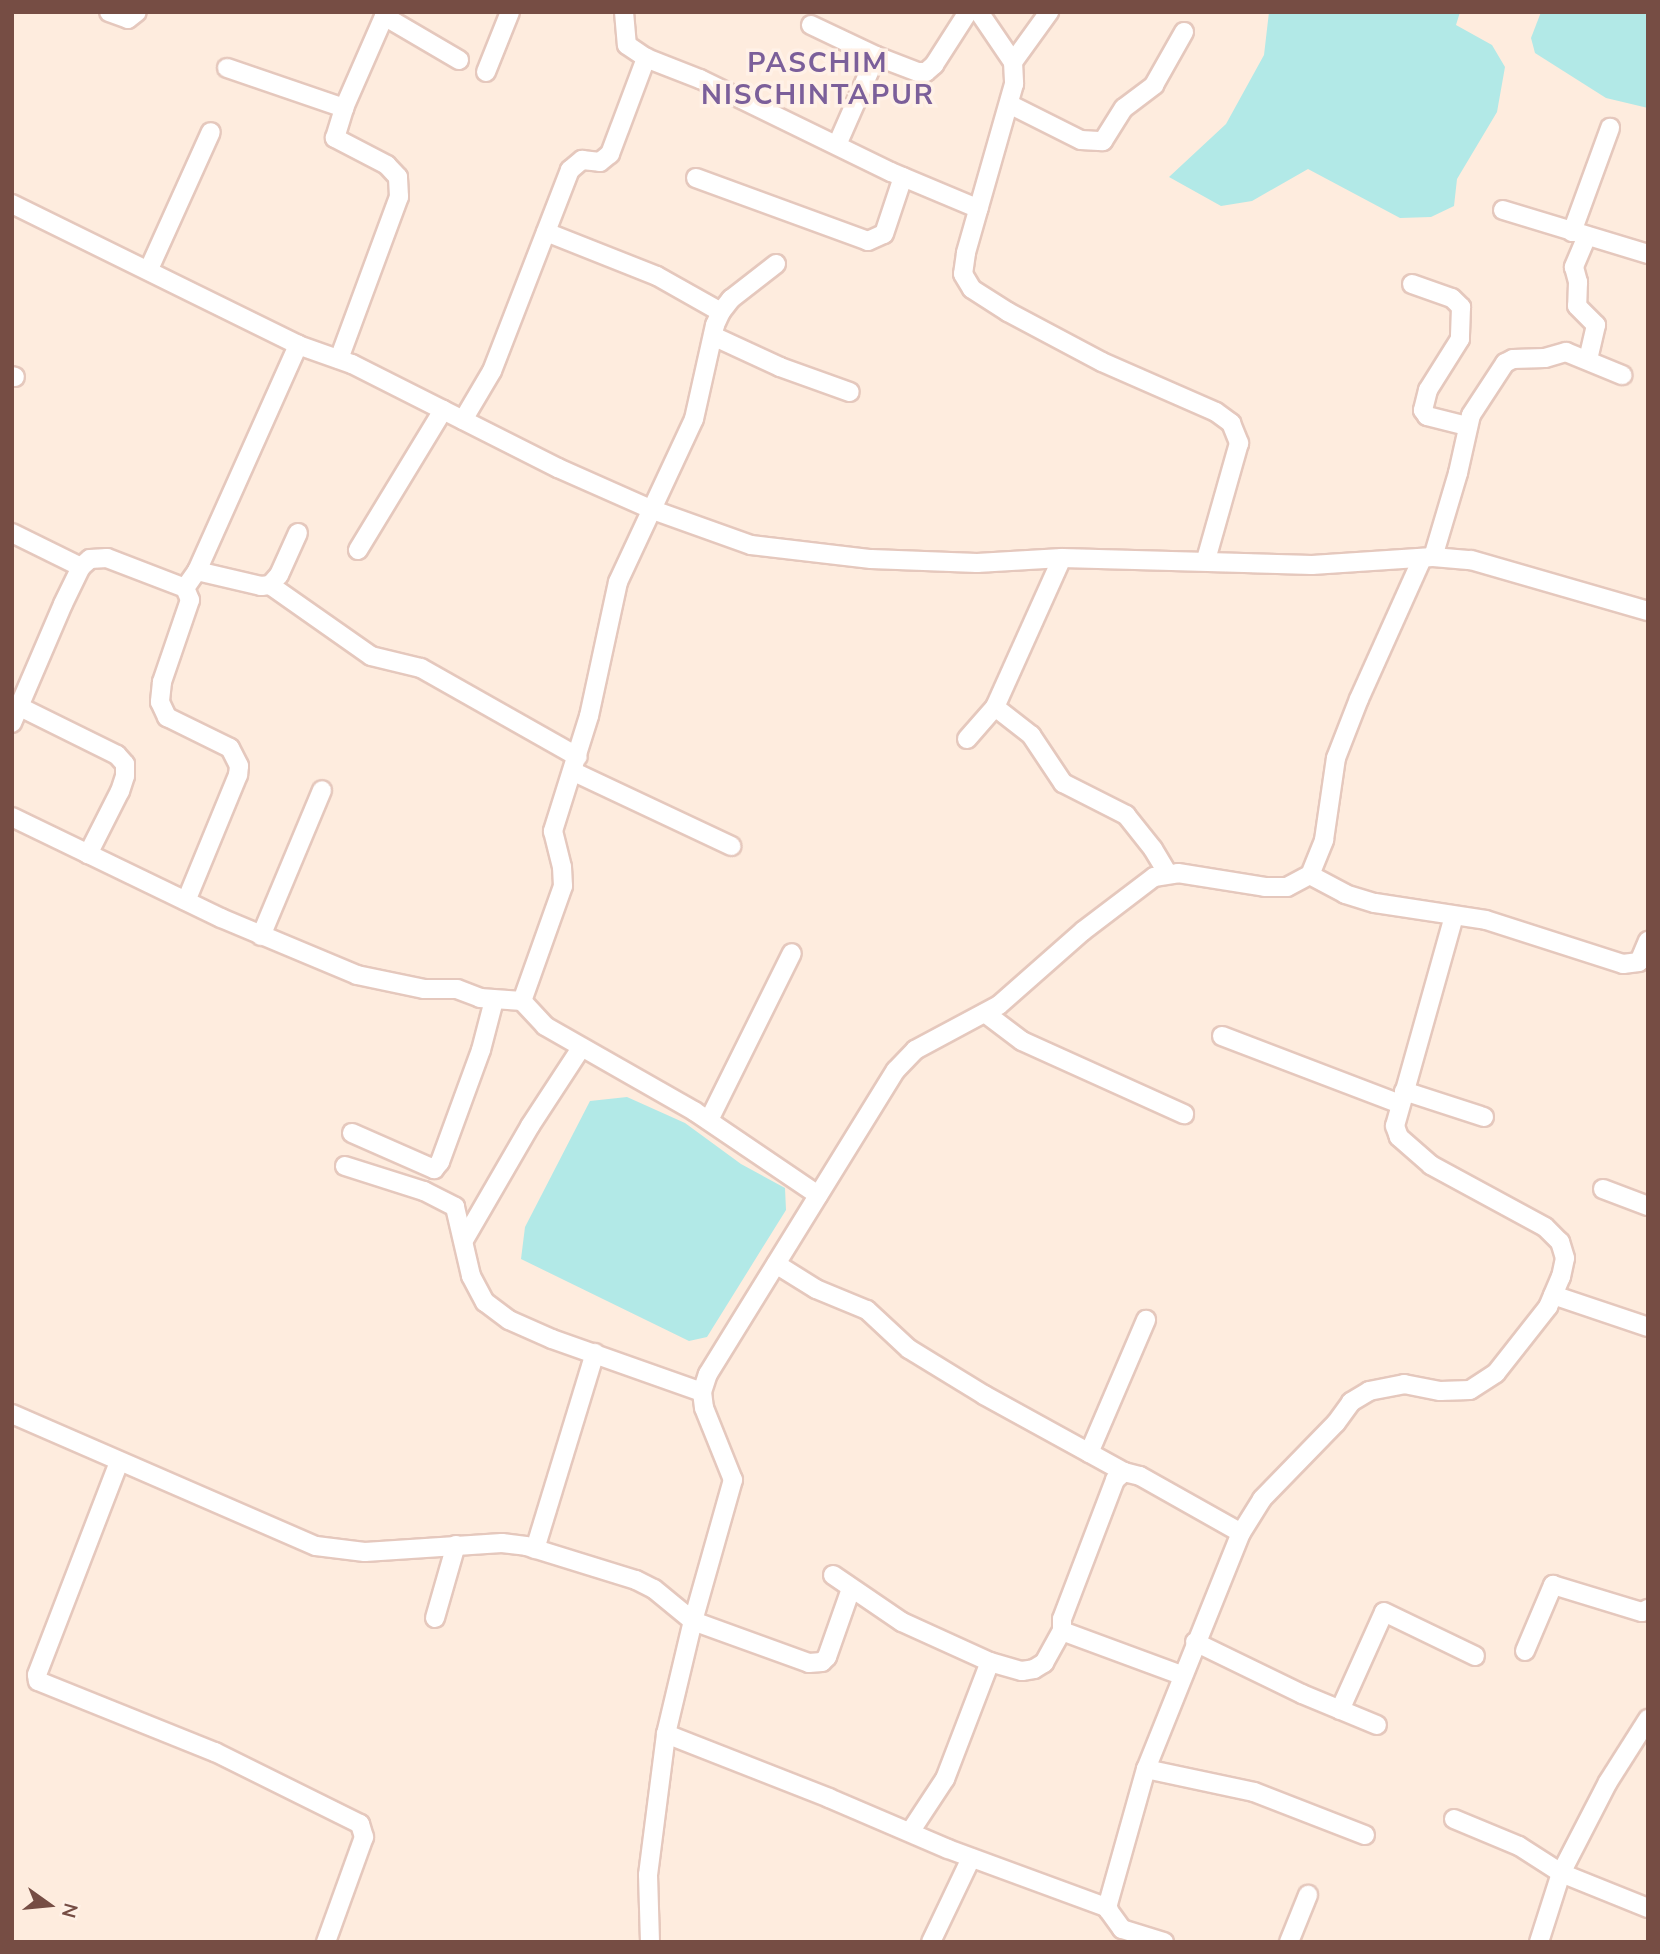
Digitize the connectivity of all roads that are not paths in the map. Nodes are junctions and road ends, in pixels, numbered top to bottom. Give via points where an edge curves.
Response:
1 (109, 12) edge
2 (137, 12) edge
3 (510, 12) edge
4 (624, 12) edge
5 (968, 12) edge
6 (979, 12) edge
7 (1049, 12) edge
8 (385, 14) edge
9 (811, 25) dead end
10 (1184, 32) dead end
11 (876, 56) junction
12 (646, 58) junction
13 (459, 60) dead end
14 (1013, 62) junction
15 (227, 68) dead end
16 (486, 72) dead end
17 (1011, 105) junction
18 (344, 108) junction
19 (1610, 128) dead end
20 (211, 132) dead end
21 (837, 145) junction
22 (903, 177) junction
23 (696, 178) dead end
24 (12, 204) edge
25 (979, 209) junction
26 (1503, 210) dead end
27 (546, 232) junction
28 (1579, 234) junction
29 (1648, 254) edge
30 (776, 264) dead end
31 (149, 269) junction
32 (1412, 284) dead end
33 (722, 312) junction
34 (713, 336) junction
35 (298, 345) junction
36 (339, 359) junction
37 (1588, 360) junction
38 (1622, 375) dead end
39 (850, 391) dead end
40 (443, 410) junction
41 (463, 420) junction
42 (1467, 425) junction
43 (653, 510) junction
44 (12, 533) edge
45 (298, 533) dead end
46 (358, 550) dead end
47 (1062, 558) junction
48 (1428, 558) junction
49 (1206, 560) junction
50 (81, 567) junction
51 (197, 571) junction
52 (270, 585) junction
53 (185, 589) junction
54 (1648, 611) edge
55 (995, 707) junction
56 (16, 715) edge
57 (967, 739) dead end
58 (576, 764) junction
59 (322, 790) dead end
60 (12, 817) edge
61 (731, 846) dead end
62 (88, 855) junction
63 (1167, 872) junction
64 (1310, 875) junction
65 (186, 901) junction
66 (1454, 916) junction
67 (261, 936) junction
68 (1648, 941) edge
69 (792, 953) dead end
70 (494, 1000) junction
71 (522, 1001) junction
72 (985, 1013) junction
73 (1222, 1036) dead end
74 (582, 1048) junction
75 (1402, 1097) junction
76 (1184, 1114) dead end
77 (1484, 1117) dead end
78 (709, 1120) junction
79 (352, 1133) dead end
80 (345, 1166) dead end
81 (1603, 1188) dead end
82 (818, 1195) junction
83 (1648, 1206) edge
84 (464, 1240) junction
85 (776, 1264) junction
86 (1553, 1295) junction
87 (1146, 1320) dead end
88 (1648, 1327) edge
89 (595, 1353) junction
90 (702, 1392) junction
91 (12, 1414) edge
92 (1089, 1453) junction
93 (119, 1462) junction
94 (1124, 1472) junction
95 (1241, 1533) junction
96 (456, 1545) junction
97 (535, 1549) junction
98 (834, 1576) dead end
99 (851, 1589) junction
100 (1648, 1609) edge
101 (435, 1618) dead end
102 (693, 1621) junction
103 (1062, 1631) junction
104 (1195, 1642) junction
105 (1525, 1651) dead end
106 (1475, 1656) dead end
107 (989, 1662) junction
108 (1181, 1675) junction
109 (1340, 1710) junction
110 (1648, 1719) edge
111 (1377, 1725) dead end
112 (666, 1734) junction
113 (1146, 1769) junction
114 (1454, 1819) dead end
115 (910, 1832) junction
116 (1365, 1835) dead end
117 (971, 1858) junction
118 (1561, 1873) junction
119 (1308, 1895) dead end
120 (1108, 1908) junction
121 (1648, 1908) edge
122 (1120, 1935) edge
123 (326, 1942) edge
124 (650, 1942) edge
125 (931, 1942) edge
126 (1164, 1942) edge
127 (1289, 1942) edge
128 (1539, 1942) edge

1 - 2 street via 128,19
3 - 16 street
4 - 12 street via 627,45
5 - 11 street via 926,72
6 - 14 street
7 - 14 street
8 - 13 street
8 - 18 street
9 - 11 street
10 - 17 street via 1154,85 1124,108 1103,141 1081,140
11 - 21 street
12 - 21 street
12 - 27 street via 610,154 600,162 582,160 570,170
14 - 17 street
15 - 18 street
17 - 25 street
18 - 36 street via 335,138 387,165 398,177 399,197
19 - 28 street
20 - 31 street
21 - 22 street
22 - 23 street via 884,234 868,241
22 - 25 street
24 - 31 street
25 - 49 street via 963,274 972,289 1102,362 1216,412 1231,423 1239,443
26 - 28 street
27 - 33 street via 657,276
27 - 41 street via 492,371
28 - 29 street
28 - 37 street via 1574,267 1577,306 1596,325
30 - 33 street via 731,299
31 - 35 street via 200,299
32 - 42 street via 1452,298 1461,307 1460,340 1428,390 1423,410 1427,416
33 - 34 street
34 - 39 street via 780,367
34 - 43 street via 694,419
35 - 36 street
35 - 51 street
36 - 40 street
37 - 38 street
37 - 42 street via 1559,352 1505,363 1476,402
40 - 41 street
40 - 46 street
41 - 43 street
42 - 48 street via 1458,473
43 - 47 street via 775,550 950,562
43 - 58 street via 618,582
44 - 50 street
45 - 52 street
47 - 49 street
47 - 55 street
48 - 49 street via 1312,565
48 - 54 street via 1502,566
48 - 64 street via 1359,699 1336,758 1324,840
50 - 53 street via 90,558 107,558
50 - 56 street
51 - 52 street
51 - 53 street
52 - 58 street via 371,656 421,668
53 - 65 street via 190,600 162,682 160,702 167,717 230,748 239,766
55 - 57 street
55 - 63 street via 1031,735 1063,783 1126,816
56 - 62 street via 117,755 125,764 120,791
58 - 61 street
58 - 71 street via 553,831 563,886
59 - 67 street
60 - 62 street
62 - 65 street
63 - 64 street via 1265,887 1287,887
63 - 72 street via 1083,931
64 - 66 street via 1345,894 1375,903
65 - 67 street
66 - 68 street via 1486,920 1623,964 1639,962
66 - 75 street
67 - 70 street via 357,975 424,989 457,989
69 - 78 street
70 - 71 street
70 - 79 street via 477,1061 434,1168
71 - 74 street via 545,1026
72 - 76 street via 1021,1041
72 - 82 street via 915,1050 897,1070
73 - 75 street
74 - 78 street
74 - 84 street
75 - 77 street
75 - 86 street via 1395,1126 1408,1147 1431,1165 1545,1227 1559,1242 1565,1258
78 - 82 street
80 - 84 street via 446,1200 455,1207
81 - 83 street
82 - 85 street
84 - 89 street via 471,1276 485,1302 509,1320
85 - 90 street via 708,1374
85 - 92 street via 816,1289 867,1310 909,1349
86 - 88 street
86 - 95 street via 1506,1364 1470,1390 1440,1391 1404,1384 1368,1391 1351,1402 1262,1499
87 - 92 street
89 - 90 street
89 - 97 street
90 - 102 street via 709,1427 733,1480
91 - 93 street
92 - 94 street
93 - 96 street via 316,1546 365,1552
93 - 123 street via 38,1681 215,1752 360,1824 364,1837
94 - 95 street via 1140,1476
94 - 103 street via 1115,1479 1062,1619
95 - 104 street
96 - 97 street via 502,1543
96 - 101 street
97 - 102 street via 636,1580
98 - 99 street
99 - 102 street via 822,1662 809,1663
99 - 107 street via 902,1622
100 - 105 street via 1642,1612 1553,1585
102 - 112 street
103 - 107 street via 1044,1663 1034,1669 1022,1671
103 - 108 street
104 - 108 street
104 - 109 street
106 - 109 street via 1384,1612
107 - 115 street via 945,1779
108 - 113 street
109 - 111 street
110 - 118 street via 1608,1782
112 - 115 street
112 - 124 street via 648,1875
113 - 116 street via 1254,1792
113 - 120 street
114 - 118 street via 1519,1846
115 - 117 street
117 - 120 street
117 - 125 street
118 - 121 street
118 - 128 street
119 - 127 street
120 - 122 street
122 - 126 street

